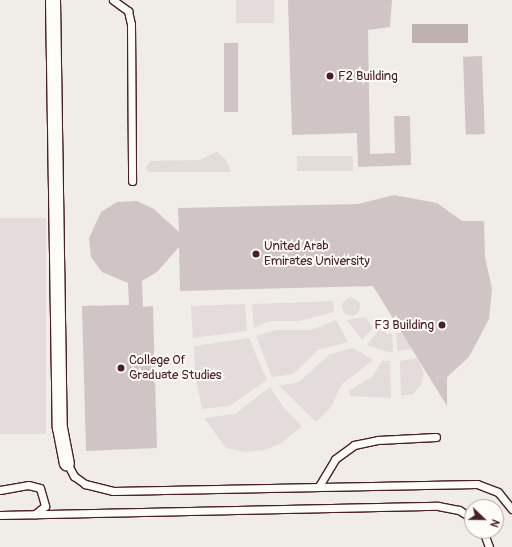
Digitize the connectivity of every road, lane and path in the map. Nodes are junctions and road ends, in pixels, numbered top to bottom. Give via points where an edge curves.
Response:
1 (52, 0) edge
2 (113, 0) edge
3 (132, 181) dead end
4 (436, 437) dead end
5 (67, 463) joint
6 (319, 486) junction
7 (0, 490) edge
8 (512, 509) edge
9 (35, 514) junction
10 (0, 515) edge
11 (464, 515) edge

1 - 5 street via 60,428
2 - 3 lane via 128,11 131,24
4 - 6 lane via 378,440 354,445 335,458
5 - 6 lane via 74,476 85,484 113,491
6 - 8 lane via 477,484 498,492
7 - 9 lane via 28,485 40,488 44,506
9 - 10 lane
9 - 11 lane via 444,506

